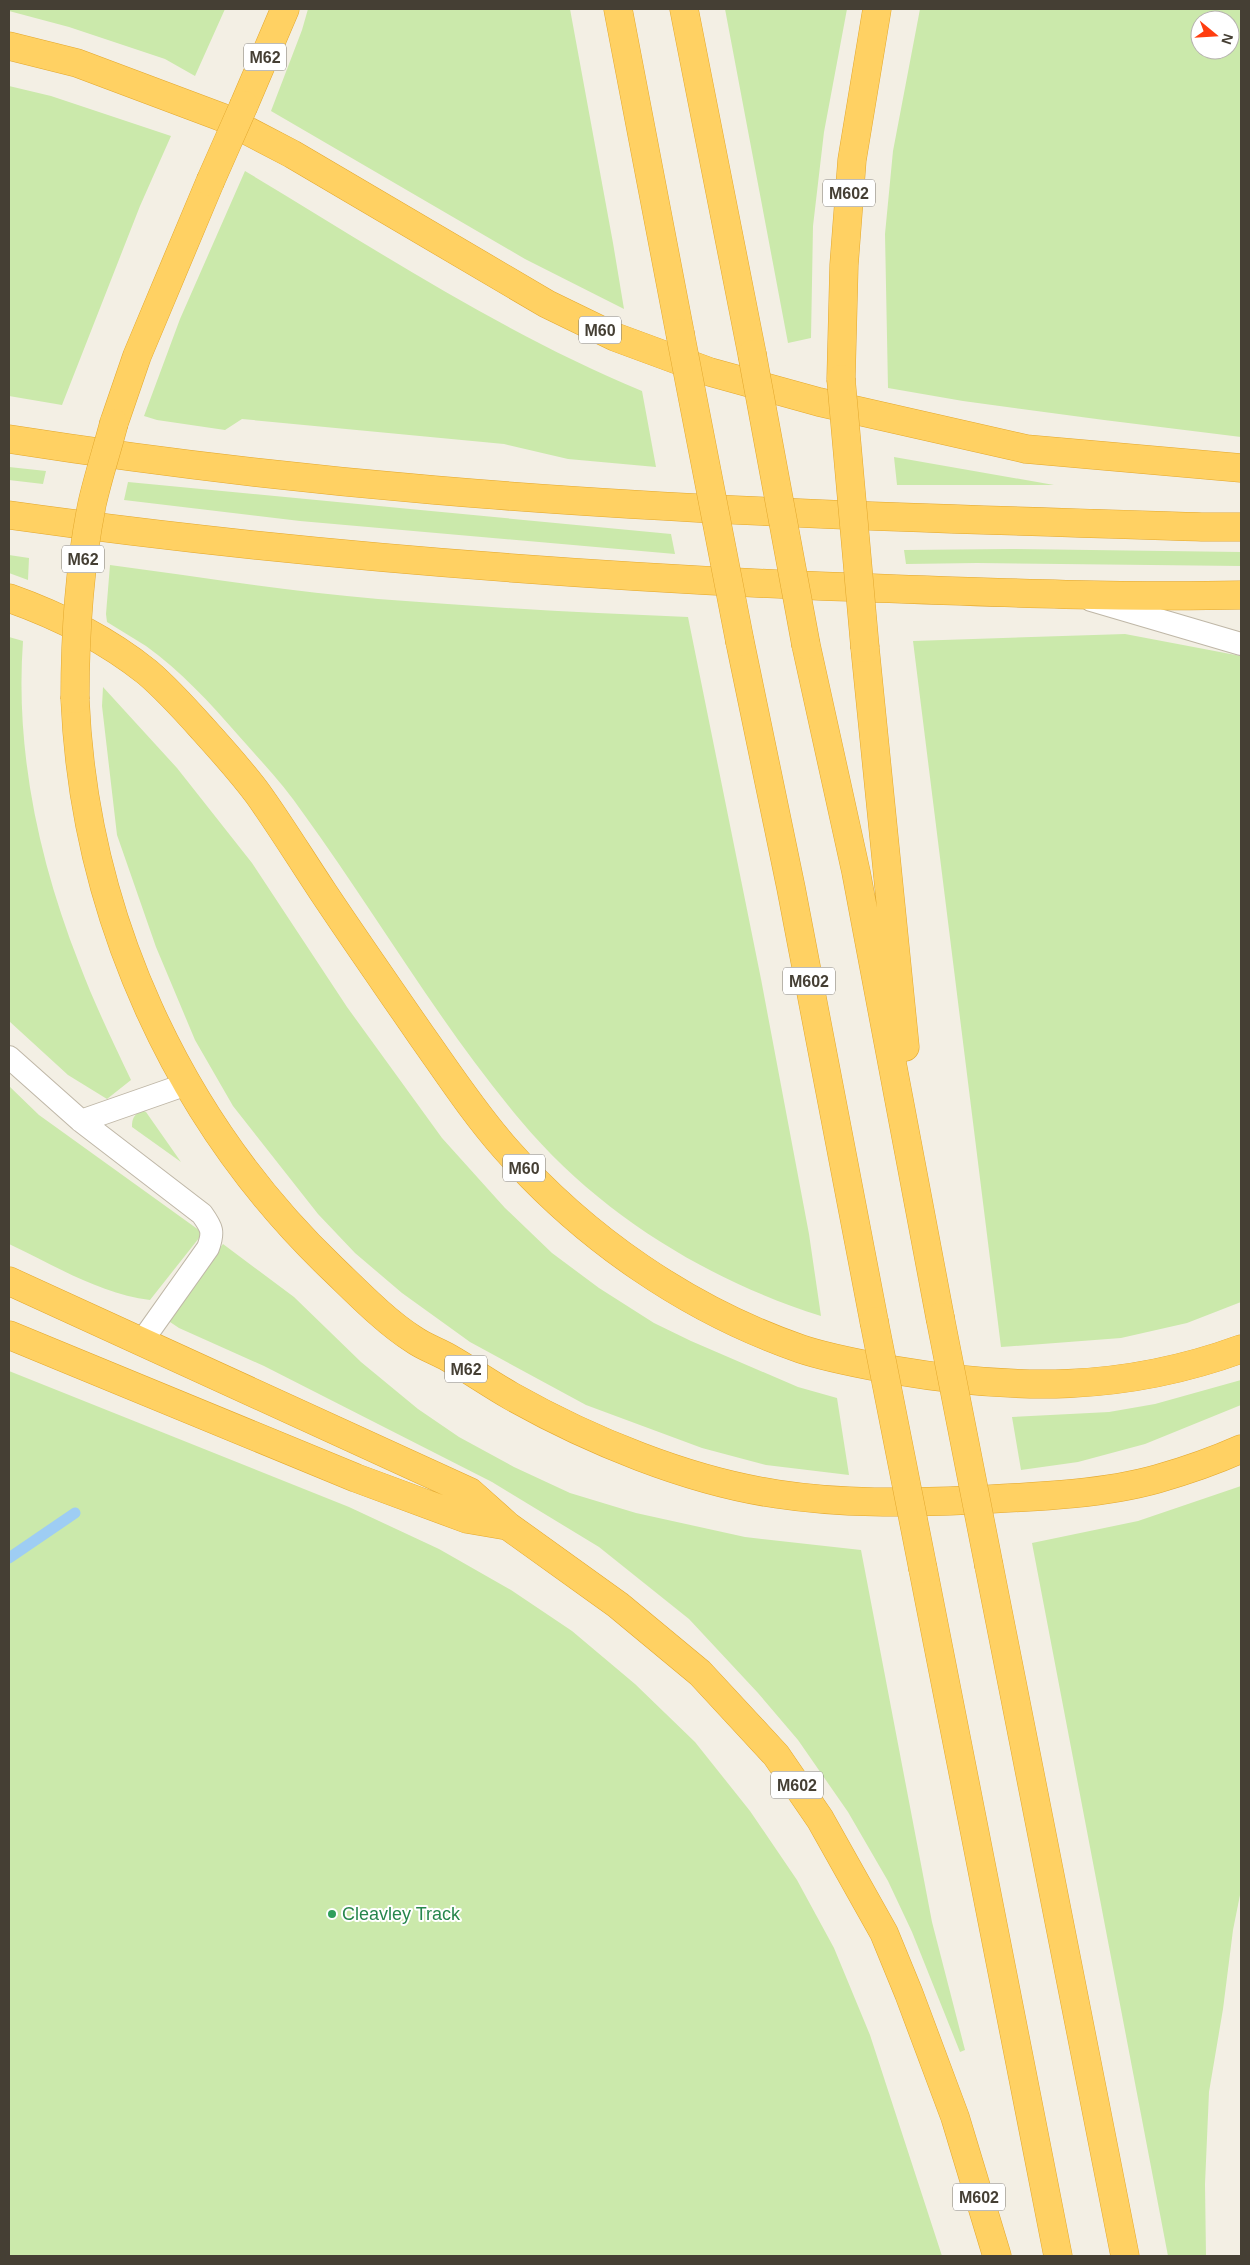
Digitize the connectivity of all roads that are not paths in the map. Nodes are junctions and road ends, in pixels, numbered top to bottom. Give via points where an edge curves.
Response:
1 (285, 9) edge
2 (618, 9) edge
3 (684, 9) edge
4 (877, 9) edge
5 (9, 46) edge
6 (9, 439) edge
7 (1241, 468) edge
8 (9, 516) edge
9 (1241, 527) edge
10 (1067, 594) junction
11 (1241, 595) edge
12 (9, 598) edge
13 (1241, 644) edge
14 (9, 1057) edge
15 (187, 1084) junction
16 (81, 1121) junction
17 (924, 1225) junction
18 (9, 1281) edge
19 (9, 1335) edge
20 (142, 1341) junction
21 (1241, 1349) edge
22 (1241, 1449) edge
23 (508, 1526) junction
24 (997, 2256) edge
25 (1058, 2256) edge
26 (1125, 2256) edge

1 - 15 highway, M62, bridge via 137,356 114,423 93,504 80,579 75,699 81,780 90,829 118,927 141,992
2 - 25 highway, M602, bridge
3 - 17 highway, M602, bridge via 806,645 856,872
4 - 17 highway, M602, bridge via 852,160 844,265 842,379 865,648
5 - 7 highway, M60 via 77,63 221,118 292,154 548,304 614,337 710,372 819,402 1026,449
6 - 9 highway via 198,465 434,490 650,505 926,518
8 - 10 highway via 421,562 653,579
10 - 11 highway
10 - 13 lane
12 - 21 highway, M60 via 62,620 113,649 146,672 180,703 257,794 466,1100 506,1149 559,1203 607,1244 653,1277 751,1330 804,1350 929,1376 1004,1384 1103,1382 1204,1363
14 - 16 lane
15 - 16 lane
15 - 22 highway, M62 via 238,1163 296,1231 359,1294 412,1339 574,1429 668,1466 775,1494 851,1503 896,1503 1040,1497 1096,1490 1154,1480
16 - 20 lane via 202,1214 213,1236 208,1248
17 - 26 highway, M602, bridge
18 - 20 highway
19 - 23 highway via 356,1478 466,1519
20 - 23 highway via 470,1492
23 - 24 highway, M602 via 618,1605 700,1673 776,1755 820,1819 884,1933 909,1994 955,2117

